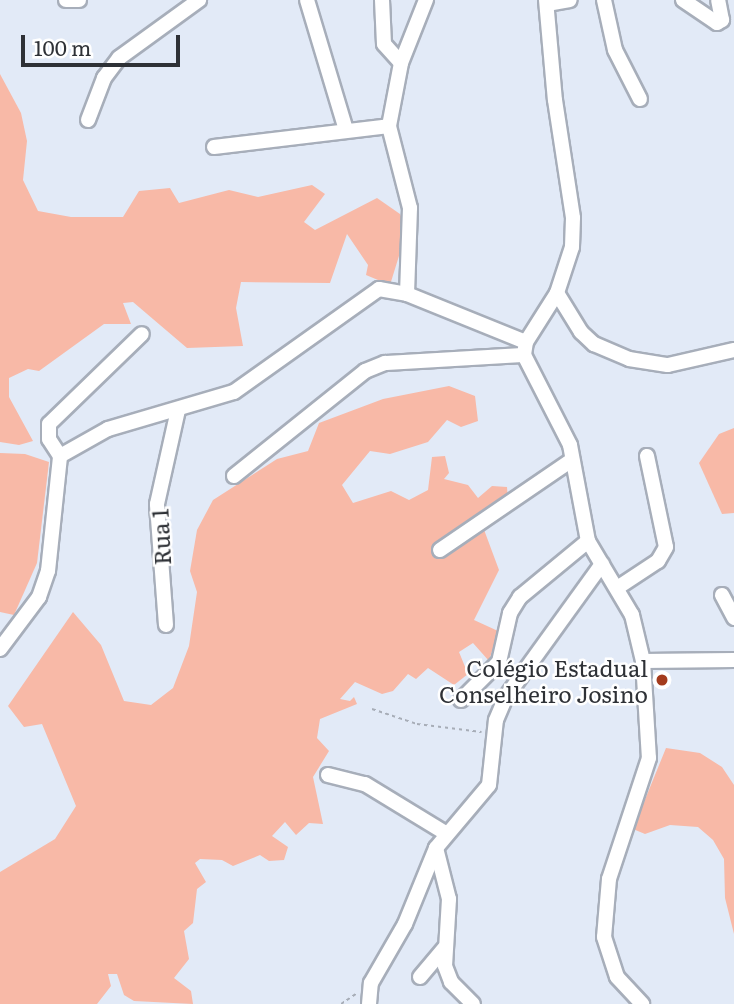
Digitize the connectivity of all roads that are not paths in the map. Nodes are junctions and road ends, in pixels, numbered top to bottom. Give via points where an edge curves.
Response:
1 (198, 0) edge
2 (306, 0) edge
3 (382, 0) edge
4 (426, 0) edge
5 (570, 0) edge
6 (604, 0) edge
7 (683, 0) edge
8 (718, 0) edge
9 (547, 2) edge
10 (401, 63) junction
11 (640, 99) dead end
12 (88, 120) dead end
13 (388, 126) junction
14 (346, 130) junction
15 (214, 147) dead end
16 (557, 293) junction
17 (407, 294) junction
18 (142, 334) dead end
19 (525, 348) junction
20 (734, 350) edge
21 (178, 410) junction
22 (60, 456) junction
23 (647, 456) dead end
24 (572, 460) junction
25 (234, 476) dead end
26 (588, 541) junction
27 (440, 550) dead end
28 (602, 564) junction
29 (617, 588) junction
30 (722, 595) dead end
31 (734, 618) edge
32 (166, 625) dead end
33 (0, 649) edge
34 (734, 660) edge
35 (643, 661) junction
36 (461, 700) dead end
37 (328, 775) dead end
38 (447, 834) junction
39 (436, 848) junction
40 (444, 948) junction
41 (419, 977) dead end
42 (369, 1004) edge
43 (473, 1004) edge
44 (642, 1004) edge

1 - 12 street via 119,58 104,78
2 - 14 street
3 - 10 street via 384,44
4 - 10 street
5 - 9 street
6 - 11 street via 615,50
7 - 8 street via 716,23 722,20
9 - 16 street via 572,218 572,247
10 - 13 street
13 - 14 street
13 - 17 street via 410,208
14 - 15 street
16 - 19 street
16 - 20 street via 594,344 629,359 678,364
17 - 19 street
17 - 21 street via 379,289 234,392
18 - 22 street via 49,424 49,439
19 - 24 street via 555,409
19 - 25 street via 385,363 365,371
21 - 22 street via 108,429
21 - 32 street, Rua 1 via 157,504
22 - 33 street via 48,570 39,597
23 - 29 street via 666,547 658,561
24 - 26 street
24 - 27 street
26 - 28 street
26 - 36 street via 520,597 510,613 499,662
28 - 29 street
28 - 38 street via 506,696 494,733 489,785
29 - 35 street via 632,615
30 - 31 street
34 - 35 street
35 - 44 street via 649,758 609,879 604,937 617,977
37 - 38 street via 365,784
38 - 39 street
39 - 40 street via 451,921
39 - 42 street via 405,924 371,983
40 - 41 street
40 - 43 street via 451,982

